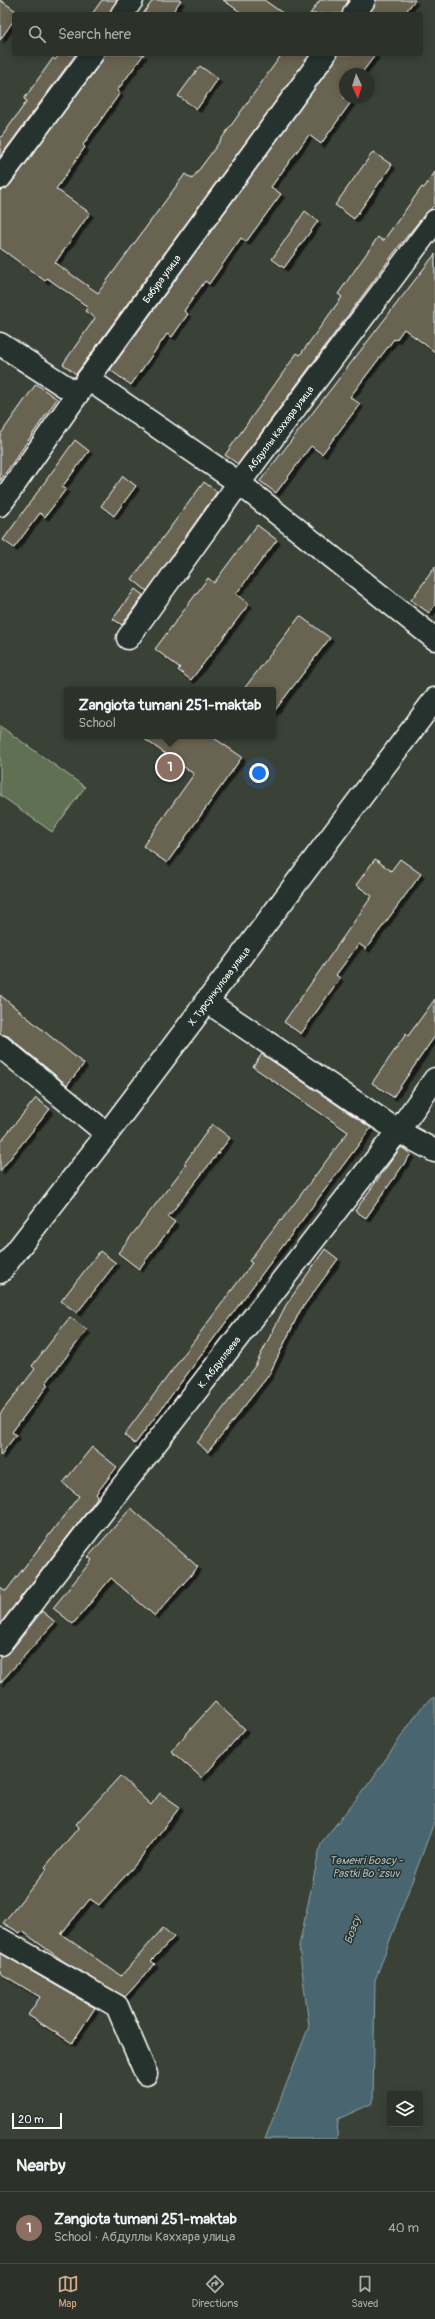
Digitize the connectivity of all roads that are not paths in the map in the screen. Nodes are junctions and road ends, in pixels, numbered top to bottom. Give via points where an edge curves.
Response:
1 (132, 0) edge
2 (364, 0) edge
3 (123, 12) edge
4 (355, 12) edge
5 (91, 56) edge
6 (324, 56) edge
7 (0, 178) edge
8 (435, 221) edge
9 (0, 344) edge
10 (82, 387) junction
11 (239, 483) junction
12 (0, 505) edge
13 (128, 638) dead end
14 (435, 639) edge
15 (435, 699) edge
16 (206, 1001) junction
17 (0, 1046) edge
18 (435, 1079) edge
19 (398, 1131) junction
20 (107, 1134) junction
21 (435, 1152) edge
22 (0, 1272) edge
23 (0, 1644) edge
24 (0, 1939) edge
25 (146, 2074) dead end

1 - 3 street
2 - 4 street
5 - 7 street
6 - 10 street, Бабура улица
8 - 11 street, Абдуллы Каххара улица
9 - 10 street
10 - 11 street
10 - 12 street, Бабура улица
11 - 13 street, Абдуллы Каххара улица
11 - 14 street
15 - 16 street, Х. Турсункулова улица
16 - 19 street
16 - 20 street, Х. Турсункулова улица
17 - 20 street
18 - 19 street, К. Абдуллаева
19 - 21 street
19 - 23 street, К. Абдуллаева
20 - 22 street, Х. Турсункулова улица
24 - 25 street via 117,2006

